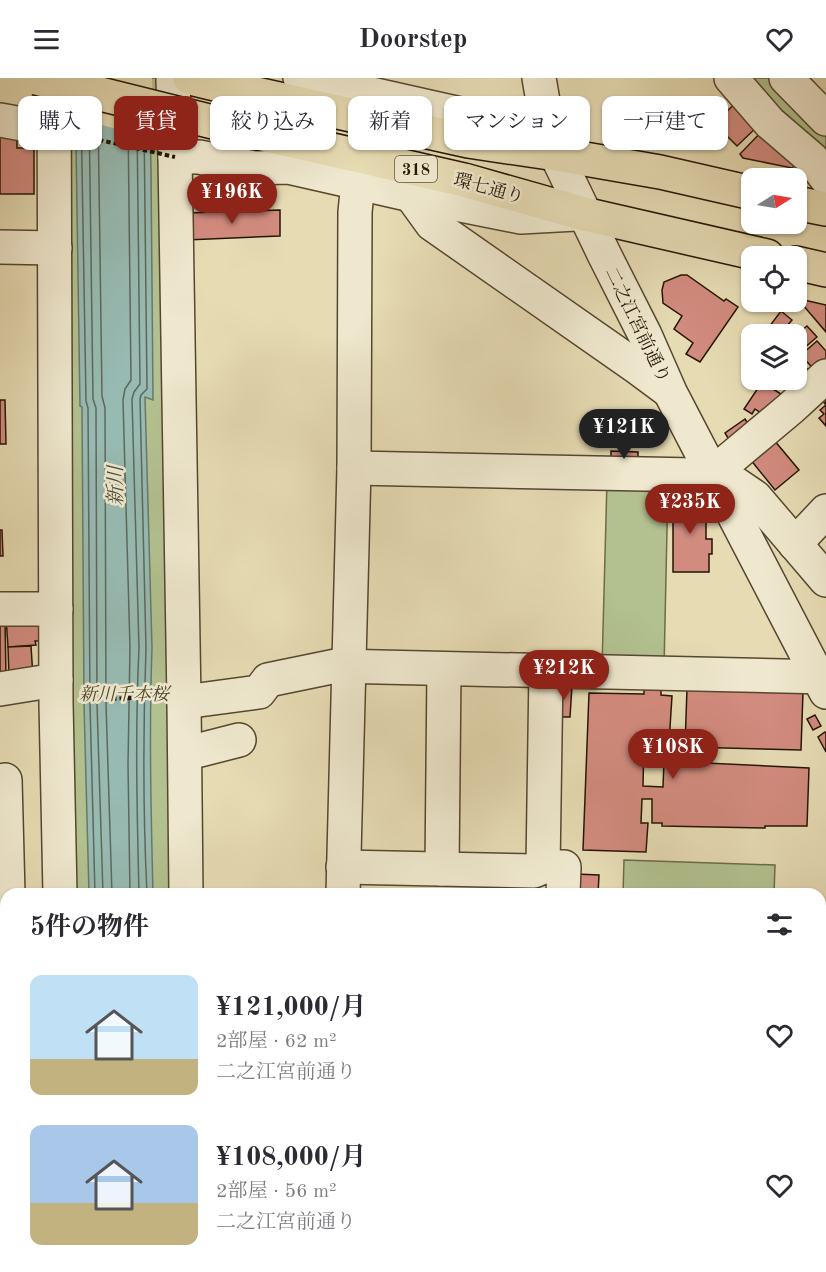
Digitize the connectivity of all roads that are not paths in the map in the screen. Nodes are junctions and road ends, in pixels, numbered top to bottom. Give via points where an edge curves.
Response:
1 (36, 78) edge
2 (54, 78) edge
3 (173, 78) edge
4 (190, 78) edge
5 (300, 78) edge
6 (539, 78) edge
7 (731, 78) edge
8 (786, 78) edge
9 (389, 88) edge
10 (54, 96) edge
11 (826, 118) edge
12 (0, 120) edge
13 (18, 123) edge
14 (55, 150) edge
15 (556, 154) junction
16 (175, 157) junction
17 (358, 182) junction
18 (741, 190) edge
19 (411, 195) junction
20 (819, 199) edge
21 (584, 214) junction
22 (0, 247) edge
23 (55, 248) junction
24 (741, 250) edge
25 (807, 266) edge
26 (826, 270) edge
27 (826, 375) edge
28 (670, 392) junction
29 (354, 468) junction
30 (712, 474) junction
31 (826, 511) edge
32 (795, 544) junction
33 (826, 580) edge
34 (0, 609) edge
35 (56, 609) junction
36 (350, 667) junction
37 (444, 669) junction
38 (546, 671) junction
39 (823, 682) edge
40 (0, 689) edge
41 (68, 690) junction
42 (172, 699) junction
43 (239, 740) dead end
44 (184, 751) junction
45 (58, 778) junction
46 (3, 780) edge
47 (4, 848) edge
48 (543, 867) junction
49 (442, 869) junction
50 (343, 880) edge
51 (7, 888) edge
52 (60, 888) edge
53 (186, 888) edge
54 (564, 888) edge

1 - 21 main road, 環七通り / 318, bridge via 464,180
2 - 10 street
3 - 16 street
4 - 15 main road, 318 via 468,141
5 - 9 street
6 - 15 street, 二之江宮前通り
7 - 20 street via 770,123 812,159
8 - 11 street
9 - 15 street via 492,121
12 - 13 street
14 - 23 street
15 - 18 main road, 318
15 - 21 street, 二之江宮前通り
16 - 17 street via 199,157 254,168 288,167
16 - 42 street
17 - 19 street
17 - 29 street
19 - 21 street via 521,217
19 - 28 street via 432,224
21 - 24 main road, 環七通り / 318
21 - 28 street, 二之江宮前通り
22 - 23 street
23 - 35 street
25 - 26 main road
27 - 30 street
28 - 30 street, 二之江宮前通り
29 - 30 street
29 - 36 street
30 - 32 street via 755,497
30 - 39 street, 二之江宮前通り
31 - 32 street
32 - 33 street
34 - 35 street
35 - 41 street
36 - 37 street
36 - 42 street via 336,666 268,680 259,692
36 - 50 street
37 - 38 street
37 - 49 street
38 - 39 street
38 - 48 street
40 - 41 street
41 - 45 street
42 - 44 street
43 - 44 street
44 - 53 street
45 - 46 street
45 - 52 street
46 - 47 street
47 - 51 street
48 - 49 street via 534,871
48 - 54 street via 564,867
49 - 50 street

